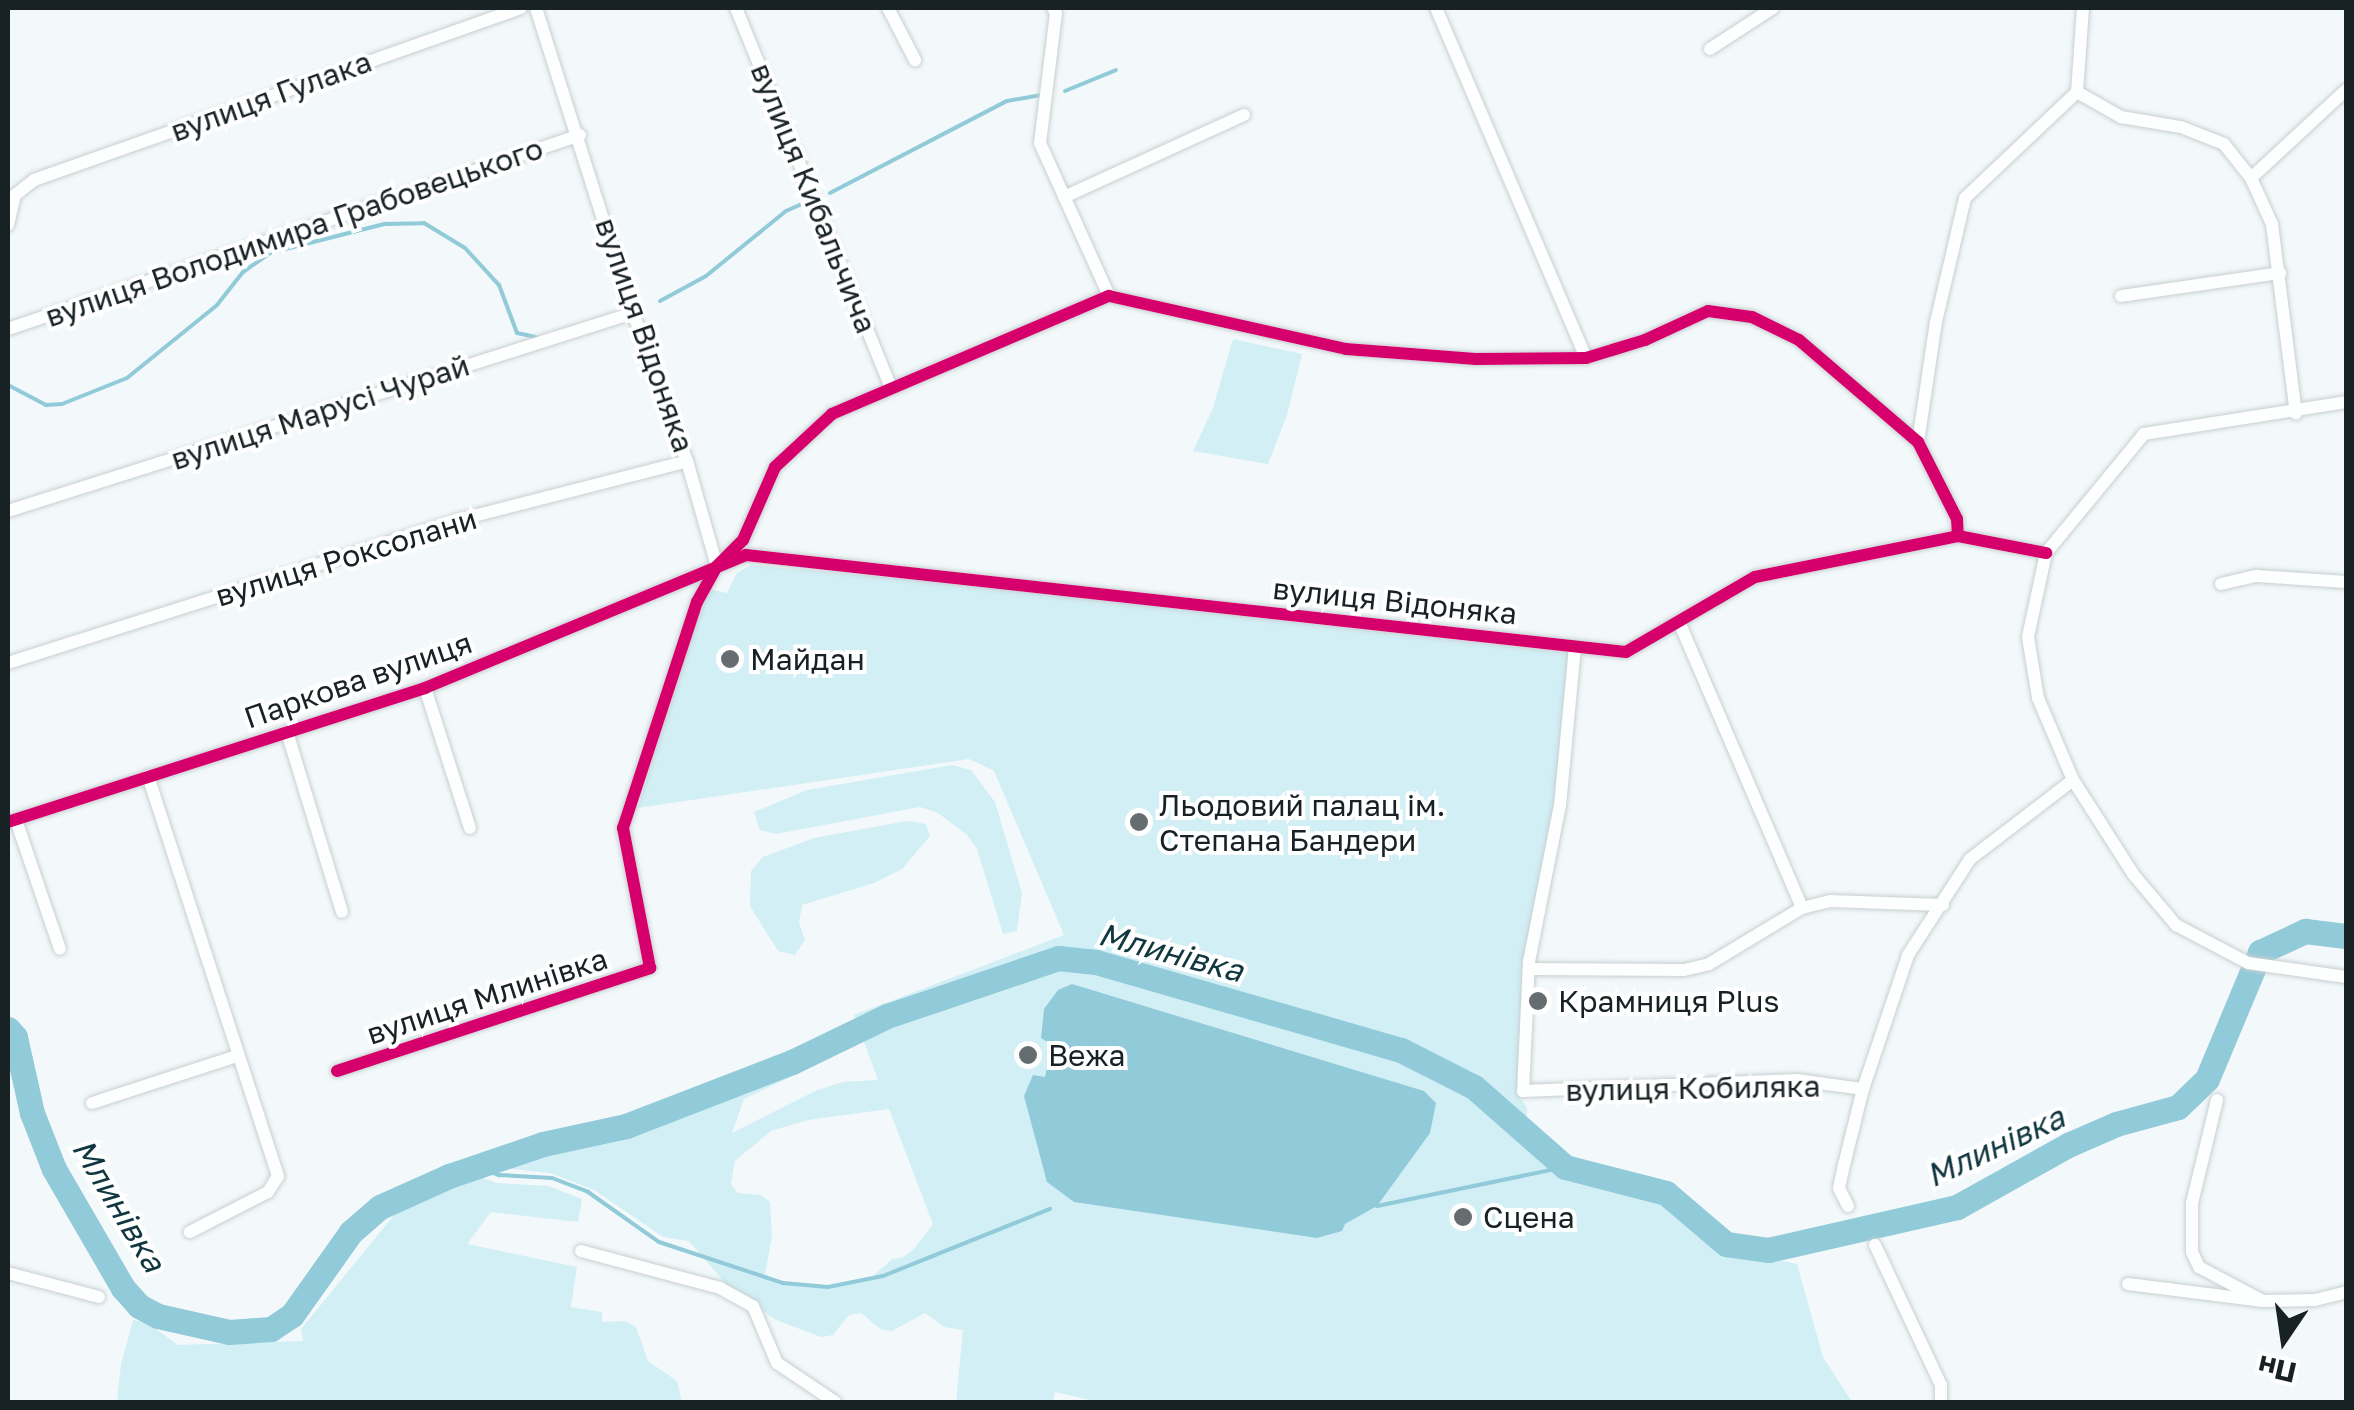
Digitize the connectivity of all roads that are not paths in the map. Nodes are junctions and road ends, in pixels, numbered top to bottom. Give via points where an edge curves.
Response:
1 (520, 8) edge
2 (536, 8) edge
3 (736, 8) edge
4 (888, 8) edge
5 (1053, 8) edge
6 (1436, 8) edge
7 (1773, 8) edge
8 (2083, 8) edge
9 (1710, 49) dead end
10 (915, 60) dead end
11 (2346, 90) edge
12 (2077, 92) junction
13 (1244, 115) dead end
14 (580, 135) junction
15 (2251, 178) junction
16 (1064, 196) junction
17 (8, 225) edge
18 (2280, 273) junction
19 (1108, 296) junction
20 (2121, 296) dead end
21 (633, 313) junction
22 (8, 329) edge
23 (1586, 358) junction
24 (891, 388) junction
25 (2346, 402) edge
26 (2296, 413) junction
27 (1918, 442) junction
28 (687, 461) junction
29 (8, 511) edge
30 (1958, 536) junction
31 (2046, 554) junction
32 (717, 566) junction
33 (2346, 582) edge
34 (2221, 584) dead end
35 (1678, 622) junction
36 (1575, 647) junction
37 (8, 663) edge
38 (425, 688) junction
39 (287, 732) junction
40 (148, 776) junction
41 (2074, 780) junction
42 (12, 821) edge
43 (470, 828) dead end
44 (1943, 905) junction
45 (1802, 908) junction
46 (342, 912) dead end
47 (60, 949) dead end
48 (1528, 969) junction
49 (2346, 977) edge
50 (237, 1056) junction
51 (337, 1071) dead end
52 (1863, 1089) junction
53 (2217, 1100) dead end
54 (92, 1104) dead end
55 (1848, 1206) dead end
56 (190, 1232) dead end
57 (1875, 1245) dead end
58 (582, 1252) dead end
59 (8, 1273) edge
60 (2128, 1284) dead end
61 (2346, 1292) edge
62 (99, 1297) dead end
63 (2263, 1301) junction
64 (835, 1402) edge
65 (1941, 1402) edge

1 - 17 street, вулиця Гулака via 34,180 15,195
2 - 14 street, вулиця Відоняка
3 - 24 street, вулиця Кибальчича
4 - 10 street
5 - 16 street via 1040,143
6 - 23 street
7 - 9 street
8 - 12 street
11 - 15 street
12 - 15 street via 2121,118 2181,127 2224,144
12 - 27 street via 1966,198 1936,322
13 - 16 street
14 - 21 street, вулиця Відоняка
14 - 22 street, вулиця Володимира Грабовецького
15 - 18 street via 2272,224
16 - 19 street
18 - 20 street
18 - 26 street
19 - 23 street via 1346,349 1476,359
19 - 24 street
21 - 28 street, вулиця Відоняка
21 - 29 street, вулиця Марусі Чурай
23 - 27 street via 1708,311 1752,317 1799,340
24 - 32 street via 832,414 791,449 775,467 743,540
25 - 26 street
26 - 31 street via 2144,434
27 - 30 street
28 - 32 street, вулиця Відоняка
28 - 37 street, вулиця Роксолани via 458,520
30 - 31 street, вулиця Відоняка
30 - 35 street, вулиця Відоняка via 1755,577
31 - 41 street via 2028,637 2038,698
32 - 36 street, вулиця Відоняка via 746,555 786,557
32 - 38 street, Паркова вулиця
32 - 51 street, вулиця Млинівка via 698,602 623,828 650,968
33 - 34 street via 2258,576
35 - 36 street, вулиця Відоняка via 1626,652
35 - 45 street
36 - 48 street via 1560,805
38 - 39 street, Паркова вулиця
38 - 43 street
39 - 40 street, Паркова вулиця
39 - 46 street
40 - 42 street, Паркова вулиця
40 - 50 street
41 - 44 street via 1970,859
41 - 49 street via 2134,874 2176,925 2248,963
42 - 47 street
44 - 45 street via 1864,899
44 - 52 street via 1908,955
45 - 48 street via 1709,964 1684,970
48 - 52 street, вулиця Кобиляка via 1523,1090 1797,1080
50 - 54 street
50 - 56 street via 278,1176 268,1192
52 - 55 street via 1839,1188
53 - 63 street via 2192,1203 2192,1252 2198,1267
57 - 65 street via 1941,1385
58 - 64 street via 720,1288 754,1306 777,1363
59 - 62 street
60 - 63 street
61 - 63 street

